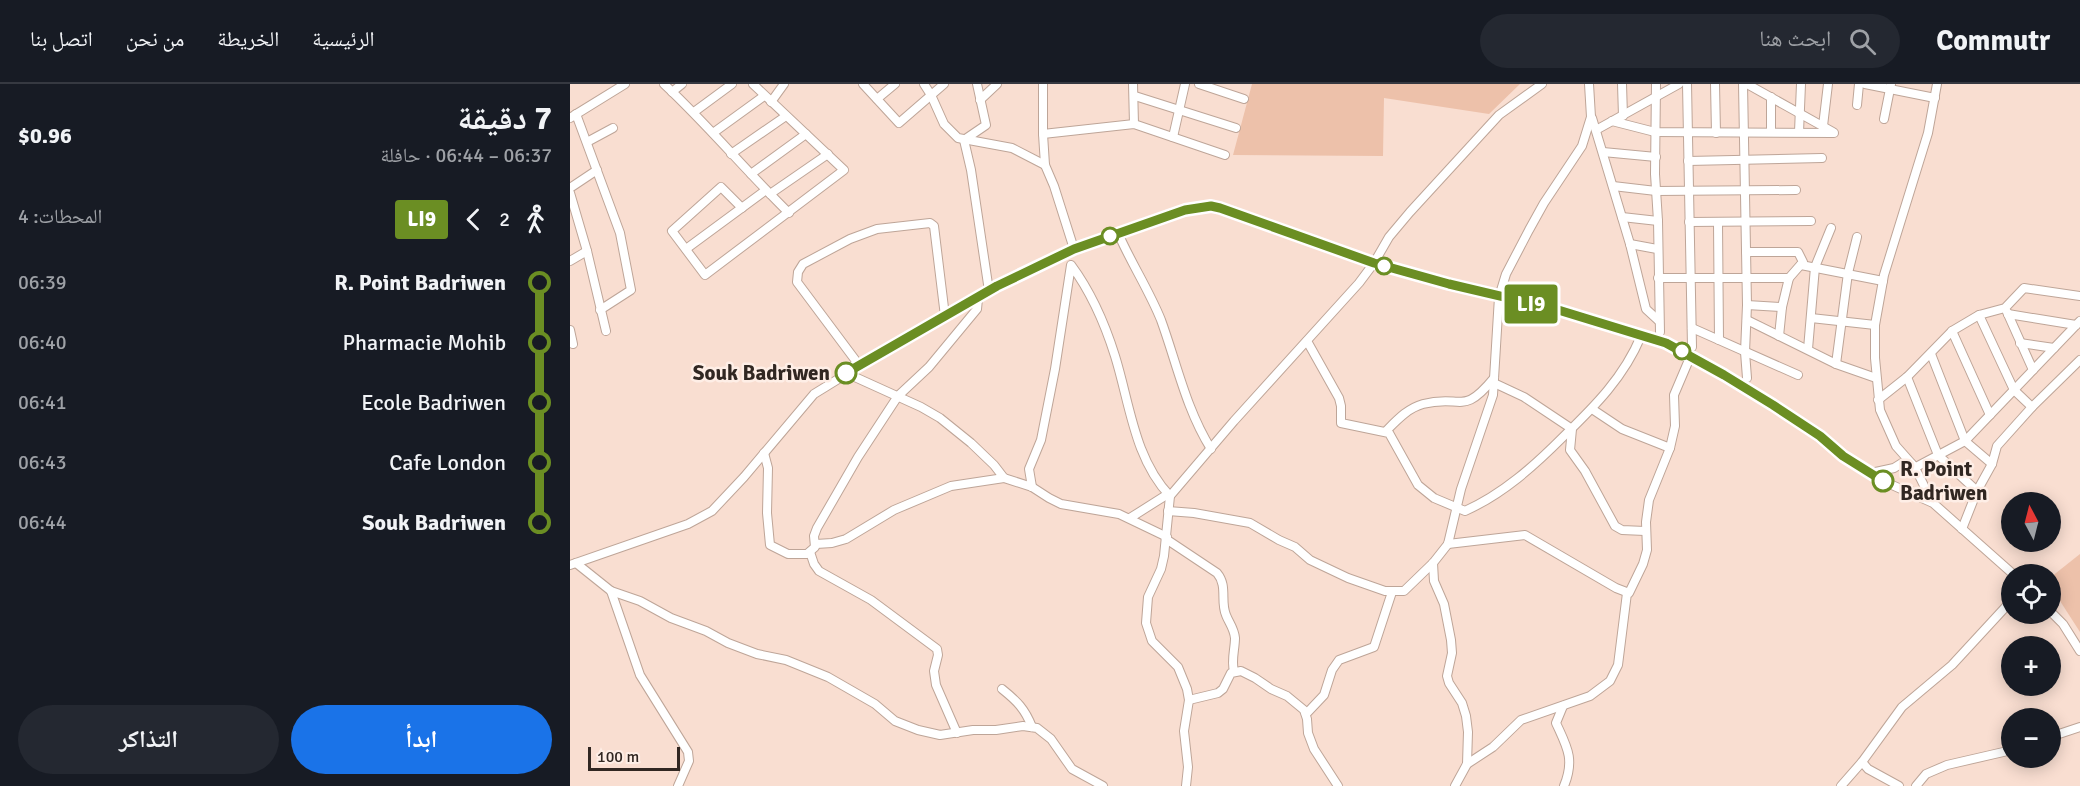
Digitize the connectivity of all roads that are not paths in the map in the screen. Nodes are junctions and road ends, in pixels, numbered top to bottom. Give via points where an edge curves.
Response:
1 (625, 84) edge
2 (664, 84) edge
3 (682, 84) edge
4 (732, 84) edge
5 (753, 84) edge
6 (784, 84) edge
7 (863, 84) edge
8 (895, 84) edge
9 (924, 84) edge
10 (944, 84) edge
11 (977, 84) edge
12 (998, 84) edge
13 (1043, 84) edge
14 (1133, 84) edge
15 (1185, 84) edge
16 (1199, 84) edge
17 (1542, 84) edge
18 (1588, 84) edge
19 (1622, 84) edge
20 (1656, 84) edge
21 (1679, 84) edge
22 (1687, 84) edge
23 (1715, 84) edge
24 (1745, 84) edge
25 (1801, 84) edge
26 (1828, 84) edge
27 (1859, 84) edge
28 (1865, 84) edge
29 (1937, 84) edge
30 (1891, 87) edge
31 (672, 92) junction
32 (931, 95) junction
33 (764, 96) junction
34 (1135, 96) junction
35 (1657, 96) junction
36 (1771, 97) junction
37 (1935, 98) junction
38 (877, 99) junction
39 (1244, 99) dead end
40 (980, 100) junction
41 (771, 102) junction
42 (1857, 105) dead end
43 (1178, 110) junction
44 (694, 112) junction
45 (1800, 114) junction
46 (573, 116) edge
47 (786, 116) junction
48 (1623, 116) junction
49 (1592, 117) junction
50 (1884, 119) dead end
51 (1612, 122) junction
52 (1134, 124) junction
53 (1823, 126) junction
54 (613, 128) dead end
55 (1236, 128) dead end
56 (1596, 130) junction
57 (1655, 132) junction
58 (1771, 132) junction
59 (1799, 132) junction
60 (712, 133) junction
61 (1688, 133) junction
62 (1716, 133) junction
63 (1744, 133) junction
64 (806, 134) junction
65 (1042, 134) junction
66 (1173, 137) junction
67 (964, 140) junction
68 (587, 142) junction
69 (1603, 152) junction
70 (731, 154) junction
71 (828, 154) junction
72 (1225, 155) dead end
73 (1656, 157) junction
74 (1822, 158) dead end
75 (1744, 159) junction
76 (1688, 161) junction
77 (1045, 165) junction
78 (597, 170) junction
79 (751, 174) junction
80 (1613, 186) junction
81 (570, 188) edge
82 (1744, 190) junction
83 (1796, 190) dead end
84 (1656, 191) junction
85 (1689, 191) junction
86 (768, 192) junction
87 (570, 193) edge
88 (742, 208) junction
89 (789, 213) junction
90 (1622, 217) junction
91 (1658, 221) junction
92 (1811, 221) dead end
93 (1689, 222) junction
94 (1746, 222) junction
95 (1718, 223) junction
96 (1831, 228) dead end
97 (1118, 233) junction
98 (1857, 237) dead end
99 (1630, 244) junction
100 (686, 249) junction
101 (1074, 249) junction
102 (1657, 249) junction
103 (587, 250) junction
104 (1746, 252) junction
105 (1065, 253) junction
106 (570, 261) edge
107 (1374, 263) junction
108 (1071, 265) junction
109 (1801, 265) junction
110 (1815, 267) junction
111 (1848, 273) junction
112 (1658, 278) junction
113 (1690, 278) junction
114 (1719, 278) junction
115 (1746, 278) junction
116 (1789, 278) junction
117 (1883, 281) junction
118 (989, 291) junction
119 (2080, 296) edge
120 (1499, 297) junction
121 (978, 299) junction
122 (1747, 305) junction
123 (1782, 307) junction
124 (600, 310) junction
125 (2007, 311) junction
126 (1979, 315) junction
127 (945, 316) junction
128 (1811, 318) junction
129 (1747, 320) junction
130 (1659, 321) junction
131 (1840, 321) junction
132 (2078, 323) edge
133 (1875, 325) junction
134 (1692, 328) junction
135 (570, 330) edge
136 (606, 331) dead end
137 (1952, 331) junction
138 (1659, 332) dead end
139 (1641, 336) junction
140 (1779, 336) junction
141 (1719, 340) junction
142 (1306, 341) junction
143 (2020, 343) junction
144 (573, 344) dead end
145 (2054, 348) junction
146 (1808, 349) junction
147 (1691, 351) junction
148 (1745, 352) junction
149 (1931, 354) junction
150 (2080, 360) edge
151 (1836, 364) junction
152 (859, 365) junction
153 (2032, 370) junction
154 (846, 373) junction
155 (1798, 375) dead end
156 (1907, 377) junction
157 (1747, 378) dead end
158 (1876, 378) junction
159 (1494, 380) junction
160 (2014, 390) junction
161 (898, 396) junction
162 (1878, 400) junction
163 (2032, 407) junction
164 (1592, 409) junction
165 (1990, 415) junction
166 (1572, 429) junction
167 (1386, 431) junction
168 (1965, 441) junction
169 (1896, 446) junction
170 (1670, 448) junction
171 (1211, 449) junction
172 (764, 453) junction
173 (1938, 455) junction
174 (1992, 464) junction
175 (1896, 466) junction
176 (1914, 466) junction
177 (1871, 472) junction
178 (1004, 478) junction
179 (1919, 478) junction
180 (1032, 486) junction
181 (1895, 486) junction
182 (1909, 489) junction
183 (1977, 491) junction
184 (1169, 495) junction
185 (1933, 503) junction
186 (1456, 509) junction
187 (1168, 511) junction
188 (1130, 518) junction
189 (1962, 529) junction
190 (1645, 531) junction
191 (1166, 538) junction
192 (816, 544) junction
193 (1448, 544) junction
194 (810, 552) junction
195 (1433, 563) junction
196 (573, 564) edge
197 (2002, 564) edge
198 (612, 591) junction
199 (1392, 592) junction
200 (1627, 593) junction
201 (2001, 612) edge
202 (2061, 622) edge
203 (2080, 651) edge
204 (1234, 671) junction
205 (1002, 689) dead end
206 (1189, 700) junction
207 (1563, 706) junction
208 (1306, 714) junction
209 (2080, 726) edge
210 (1032, 727) junction
211 (957, 733) junction
212 (2061, 733) edge
213 (2001, 753) edge
214 (1862, 762) junction
215 (1467, 764) junction
216 (1187, 784) edge
217 (678, 786) edge
218 (1103, 786) edge
219 (1338, 786) edge
220 (1455, 786) edge
221 (1564, 786) edge
222 (1841, 786) edge
223 (1899, 786) edge
224 (1916, 786) edge

1 - 46 street
2 - 31 street
3 - 31 street
4 - 44 street
5 - 33 street
6 - 41 street
7 - 38 street
8 - 38 street
9 - 32 street
10 - 32 street
11 - 40 street
12 - 40 street
13 - 65 street
14 - 34 street
15 - 43 street
16 - 39 street
17 - 107 street via 1499,115 1410,212
18 - 49 street
19 - 48 street
20 - 35 street
21 - 35 street
22 - 61 street
23 - 62 street
24 - 36 street
24 - 63 street
25 - 45 street
26 - 53 street
27 - 42 street
28 - 30 street
29 - 37 street
30 - 37 street
30 - 50 street
31 - 44 street
32 - 38 street via 900,123
32 - 67 street via 944,124
33 - 41 street
33 - 60 street
34 - 43 street
34 - 52 street
35 - 48 street
35 - 57 street
36 - 45 street
36 - 58 street
37 - 117 street
40 - 67 street via 986,125
41 - 47 street
43 - 55 street
43 - 66 street
44 - 60 street
45 - 53 street
45 - 59 street
46 - 68 street
47 - 64 street
47 - 70 street
48 - 51 street
49 - 56 street
49 - 120 street via 1582,146 1529,230 1506,274
51 - 56 street
51 - 57 street
52 - 65 street
52 - 66 street
53 - 59 street via 1834,132
54 - 68 street
56 - 69 street
57 - 61 street
57 - 73 street
58 - 59 street
58 - 63 street
60 - 70 street
61 - 62 street
61 - 76 street
62 - 63 street
63 - 75 street
64 - 71 street
64 - 79 street
65 - 77 street
66 - 72 street
67 - 77 street via 1012,148
67 - 118 street
68 - 78 street
69 - 73 street
69 - 80 street
70 - 79 street
71 - 86 street
71 - 89 street via 844,170
73 - 84 street
74 - 75 street
75 - 76 street
75 - 82 street
76 - 85 street
77 - 101 street
78 - 81 street
78 - 124 street via 620,233 631,290
79 - 86 street
80 - 84 street
80 - 90 street
82 - 83 street
82 - 85 street
82 - 94 street
84 - 85 street
84 - 91 street
85 - 93 street
86 - 88 street
86 - 89 street
87 - 103 street
88 - 100 street
88 - 100 street via 721,187 672,231
89 - 100 street via 705,275
90 - 91 street
90 - 99 street
91 - 102 street
92 - 94 street
93 - 95 street
93 - 113 street
94 - 95 street
94 - 104 street
95 - 114 street
96 - 110 street
97 - 101 street
97 - 107 street via 1176,213 1211,206
97 - 171 street via 1159,316 1185,395
98 - 111 street
99 - 102 street
99 - 130 street via 1646,309
101 - 105 street
102 - 112 street
103 - 106 street
103 - 124 street
104 - 109 street via 1797,252
104 - 115 street
105 - 108 street
105 - 118 street
107 - 120 street
107 - 142 street
108 - 180 street via 1041,440 1029,469
108 - 184 street via 1088,291 1115,356 1143,455
109 - 110 street
109 - 116 street
110 - 111 street
110 - 128 street
111 - 117 street
111 - 131 street
112 - 113 street
112 - 130 street
113 - 114 street
113 - 134 street
114 - 115 street
114 - 141 street
115 - 116 street
115 - 122 street
116 - 123 street
117 - 133 street
118 - 121 street
119 - 125 street via 2024,288
120 - 139 street via 1555,309
120 - 159 street
121 - 127 street
121 - 161 street via 977,309 929,367
122 - 123 street
122 - 129 street
123 - 140 street
124 - 136 street
125 - 126 street
125 - 132 street
125 - 143 street
126 - 137 street
126 - 160 street
127 - 152 street
127 - 152 street via 934,226 930,223 877,229 803,264 797,282
128 - 131 street
128 - 146 street
129 - 140 street
129 - 148 street
130 - 138 street
131 - 133 street
131 - 151 street
132 - 145 street
133 - 158 street
134 - 141 street
134 - 147 street
135 - 144 street
137 - 149 street
137 - 165 street
139 - 147 street
139 - 164 street via 1614,384
140 - 146 street
141 - 148 street
142 - 167 street via 1339,398 1341,423
142 - 171 street
143 - 145 street
143 - 153 street
145 - 153 street
146 - 151 street
147 - 170 street via 1674,395 1675,426
147 - 177 street
148 - 155 street
148 - 157 street
149 - 156 street
149 - 168 street
150 - 163 street
151 - 158 street
152 - 154 street
153 - 160 street
154 - 161 street
154 - 172 street via 814,394
156 - 162 street
156 - 173 street
158 - 162 street
159 - 166 street
159 - 167 street via 1470,401 1415,406
159 - 186 street via 1489,409
160 - 163 street
160 - 165 street
161 - 178 street via 956,430
161 - 192 street via 832,502 815,533
162 - 169 street
163 - 174 street via 1997,446
164 - 166 street
164 - 170 street via 1622,429
165 - 168 street
166 - 186 street via 1524,475 1469,510
166 - 190 street via 1570,450 1615,526
167 - 186 street via 1418,485
168 - 173 street
168 - 174 street
169 - 175 street
169 - 176 street
170 - 190 street via 1649,500
171 - 184 street
172 - 194 street via 768,468 770,545 788,554
172 - 196 street via 724,499 699,519
173 - 176 street
173 - 183 street
174 - 183 street
175 - 176 street via 1905,462
175 - 177 street
175 - 181 street via 1891,477
176 - 179 street
177 - 181 street
178 - 180 street
178 - 192 street via 951,486 894,510 846,539
179 - 182 street
179 - 185 street
180 - 188 street via 1061,504
181 - 182 street
182 - 185 street
183 - 189 street
184 - 187 street
184 - 188 street
185 - 189 street
186 - 193 street
187 - 191 street
187 - 199 street via 1250,523 1328,569
188 - 191 street
189 - 197 street
190 - 200 street via 1643,564
191 - 204 street via 1221,578 1224,609 1235,638
191 - 206 street via 1161,569 1148,597 1146,622 1152,641 1178,667
192 - 194 street
193 - 195 street
193 - 200 street via 1525,535
194 - 211 street via 819,571 871,600 937,649 936,685
195 - 199 street via 1410,587
195 - 215 street via 1451,640 1447,676 1466,716
196 - 198 street
198 - 211 street via 728,643 828,677 875,704 895,721 932,734
198 - 217 street via 640,675 690,755
199 - 208 street via 1374,647 1339,660 1324,695
200 - 207 street via 1615,674 1590,696
201 - 214 street via 1952,665 1902,707
202 - 203 street
204 - 206 street via 1218,693
204 - 208 street via 1287,696
205 - 210 street via 1025,711
206 - 216 street via 1184,731
207 - 215 street via 1521,720
207 - 221 street via 1556,723 1570,762
208 - 219 street via 1314,749
209 - 212 street
210 - 211 street
210 - 218 street via 1046,734 1072,769
213 - 224 street via 1947,765 1926,774
214 - 222 street
214 - 223 street
215 - 220 street

